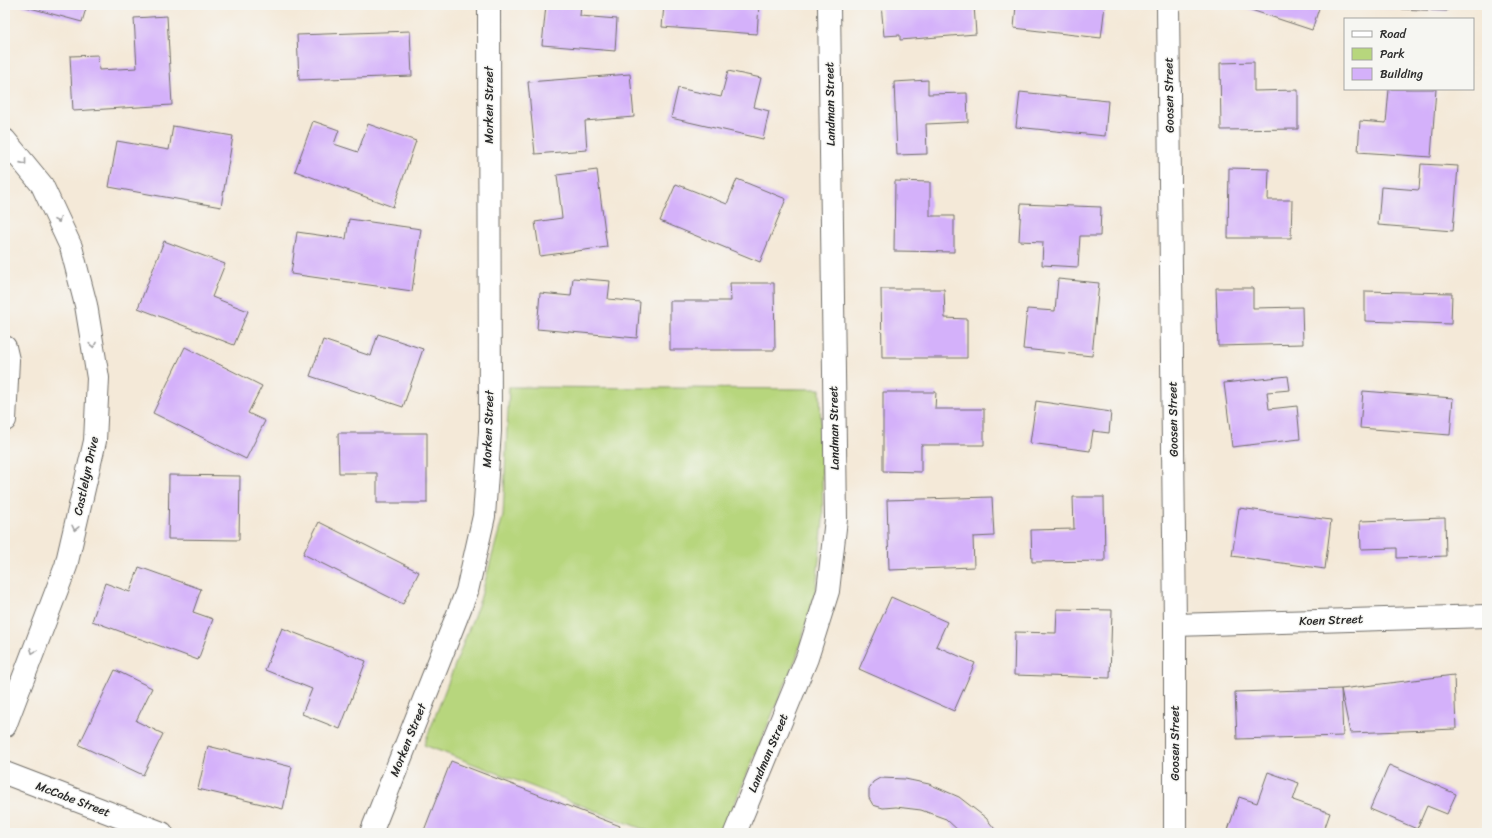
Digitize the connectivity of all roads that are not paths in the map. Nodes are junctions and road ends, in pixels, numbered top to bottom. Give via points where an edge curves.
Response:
1 (489, 5) edge
2 (829, 5) edge
3 (1168, 5) edge
4 (5, 140) edge
5 (5, 347) edge
6 (5, 420) edge
7 (1487, 616) edge
8 (1175, 625) junction
9 (5, 726) edge
10 (5, 773) edge
11 (162, 833) edge
12 (371, 833) edge
13 (735, 833) edge
14 (1175, 833) edge

1 - 12 street, Morken Street via 490,431 484,516 467,591
2 - 13 street, Landman Street via 836,519 828,591 807,658
3 - 8 street, Goosen Street
4 -> 9 street, Castlelyn Drive via 42,185 71,247 86,305 98,378 95,440 66,566
5 - 6 street via 8,360
7 - 8 street, Koen Street
8 - 14 street, Goosen Street
10 - 11 street, McCabe Street

